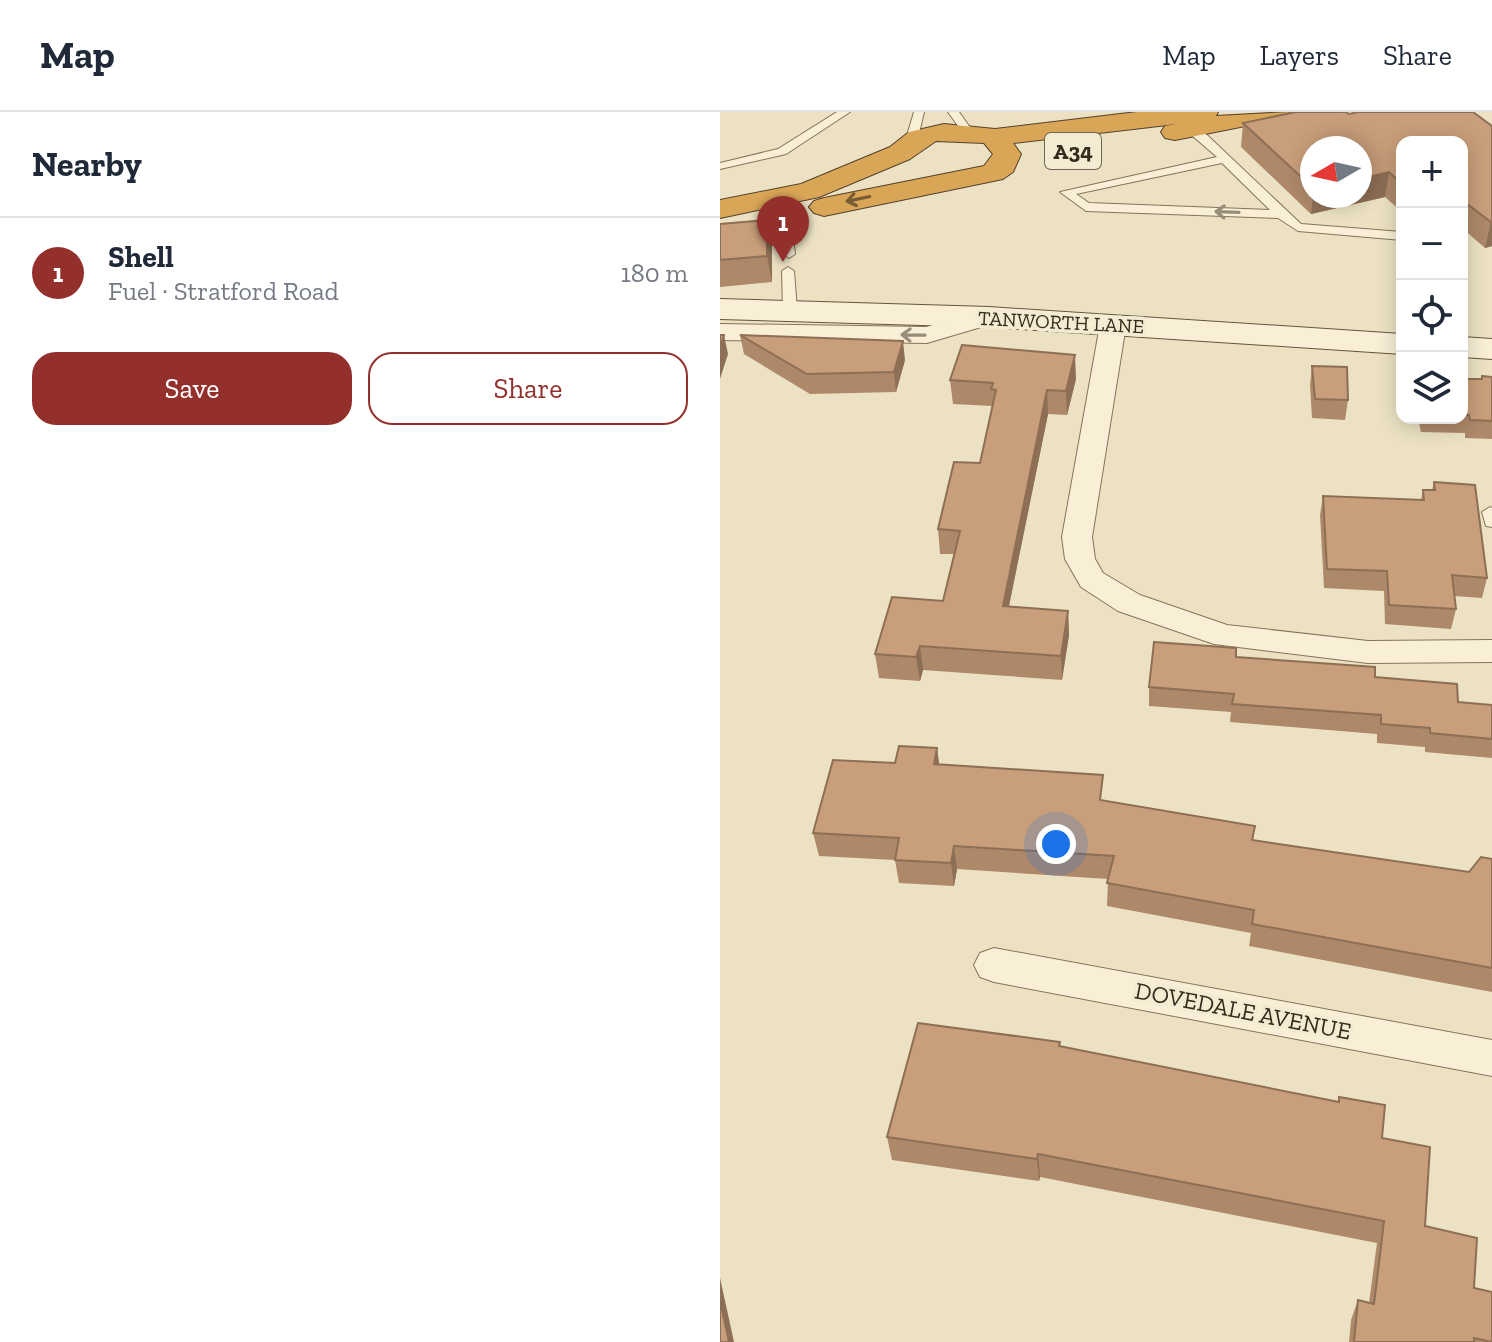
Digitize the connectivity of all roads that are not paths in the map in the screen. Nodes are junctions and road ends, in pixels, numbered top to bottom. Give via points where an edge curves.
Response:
1 (845, 112) edge
2 (919, 112) edge
3 (953, 112) edge
4 (1276, 112) edge
5 (1198, 121) edge
6 (988, 135) junction
7 (906, 148) junction
8 (1223, 159) junction
9 (720, 166) edge
10 (1003, 166) junction
11 (934, 183) junction
12 (720, 209) edge
13 (1281, 214) junction
14 (784, 215) junction
15 (720, 229) edge
16 (1396, 235) edge
17 (789, 254) dead end
18 (788, 271) dead end
19 (720, 309) edge
20 (790, 310) junction
21 (989, 317) junction
22 (1113, 325) junction
23 (720, 332) edge
24 (1396, 344) edge
25 (1468, 347) edge
26 (1492, 349) edge
27 (1492, 651) edge
28 (994, 965) dead end
29 (1492, 1058) edge

1 - 9 lane via 782,152
2 - 7 lane
3 - 6 lane via 965,128
4 - 5 highway, A34
5 - 6 highway, A34
5 - 8 lane
5 - 10 highway, A34
6 - 7 highway, A34 via 944,132
6 - 10 highway via 1007,154
7 - 11 highway via 902,165
7 - 12 highway, A34 via 809,191
8 - 13 lane
13 -> 8 lane via 1086,207 1066,192
10 - 11 highway, A34 via 967,180
11 -> 14 highway, A34
13 - 16 lane via 1298,227
14 - 15 highway, A34
14 - 17 lane
18 - 20 lane
19 - 20 street, TANWORTH LANE
20 - 21 street, TANWORTH LANE
21 - 22 street, TANWORTH LANE
21 -> 23 street via 927,335
22 - 24 street, TANWORTH LANE
22 - 27 street via 1077,537 1080,559 1092,580 1129,603 1225,636 1368,652
25 - 26 street
28 - 29 street, DOVEDALE AVENUE

